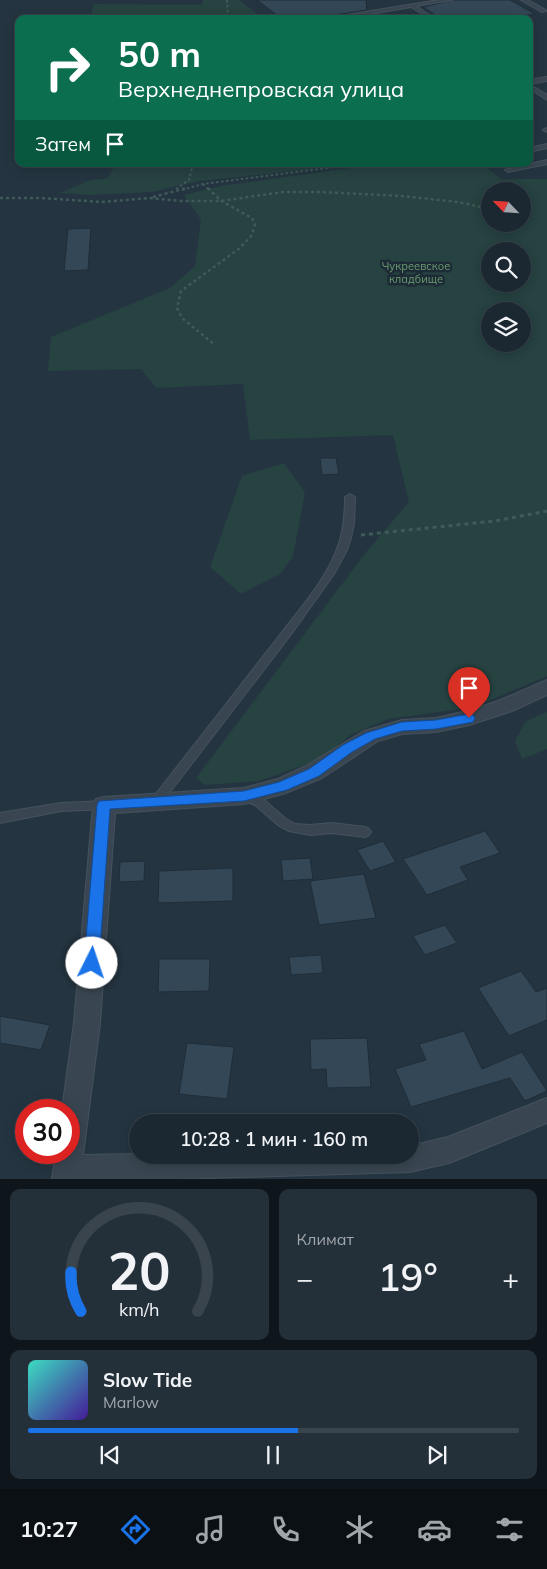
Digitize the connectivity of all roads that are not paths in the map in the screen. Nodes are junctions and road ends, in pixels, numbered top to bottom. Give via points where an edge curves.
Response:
1 (449, 0) edge
2 (524, 0) edge
3 (412, 6) junction
4 (544, 11) dead end
5 (356, 15) edge
6 (426, 15) edge
7 (547, 78) edge
8 (533, 81) edge
9 (533, 89) edge
10 (547, 98) edge
11 (547, 146) edge
12 (533, 149) edge
13 (547, 162) edge
14 (533, 165) edge
15 (523, 167) edge
16 (508, 170) dead end
17 (350, 497) dead end
18 (547, 687) edge
19 (244, 796) junction
20 (156, 802) junction
21 (104, 805) junction
22 (0, 818) edge
23 (365, 832) dead end
24 (547, 1110) edge
25 (67, 1174) edge

1 - 3 lane
2 - 4 lane
3 - 5 lane
3 - 6 lane
7 - 8 lane
9 - 10 lane
11 - 12 lane
13 - 14 lane
15 - 16 lane
17 - 20 lane via 351,517 337,560 306,608
18 - 19 street via 469,718 436,725 402,727 371,736 314,772 282,786
19 - 20 street
19 - 23 lane via 259,802 293,828
20 - 21 street
21 - 22 lane via 61,807
21 - 25 street via 87,1023
24 - 25 street via 449,1150 410,1158

